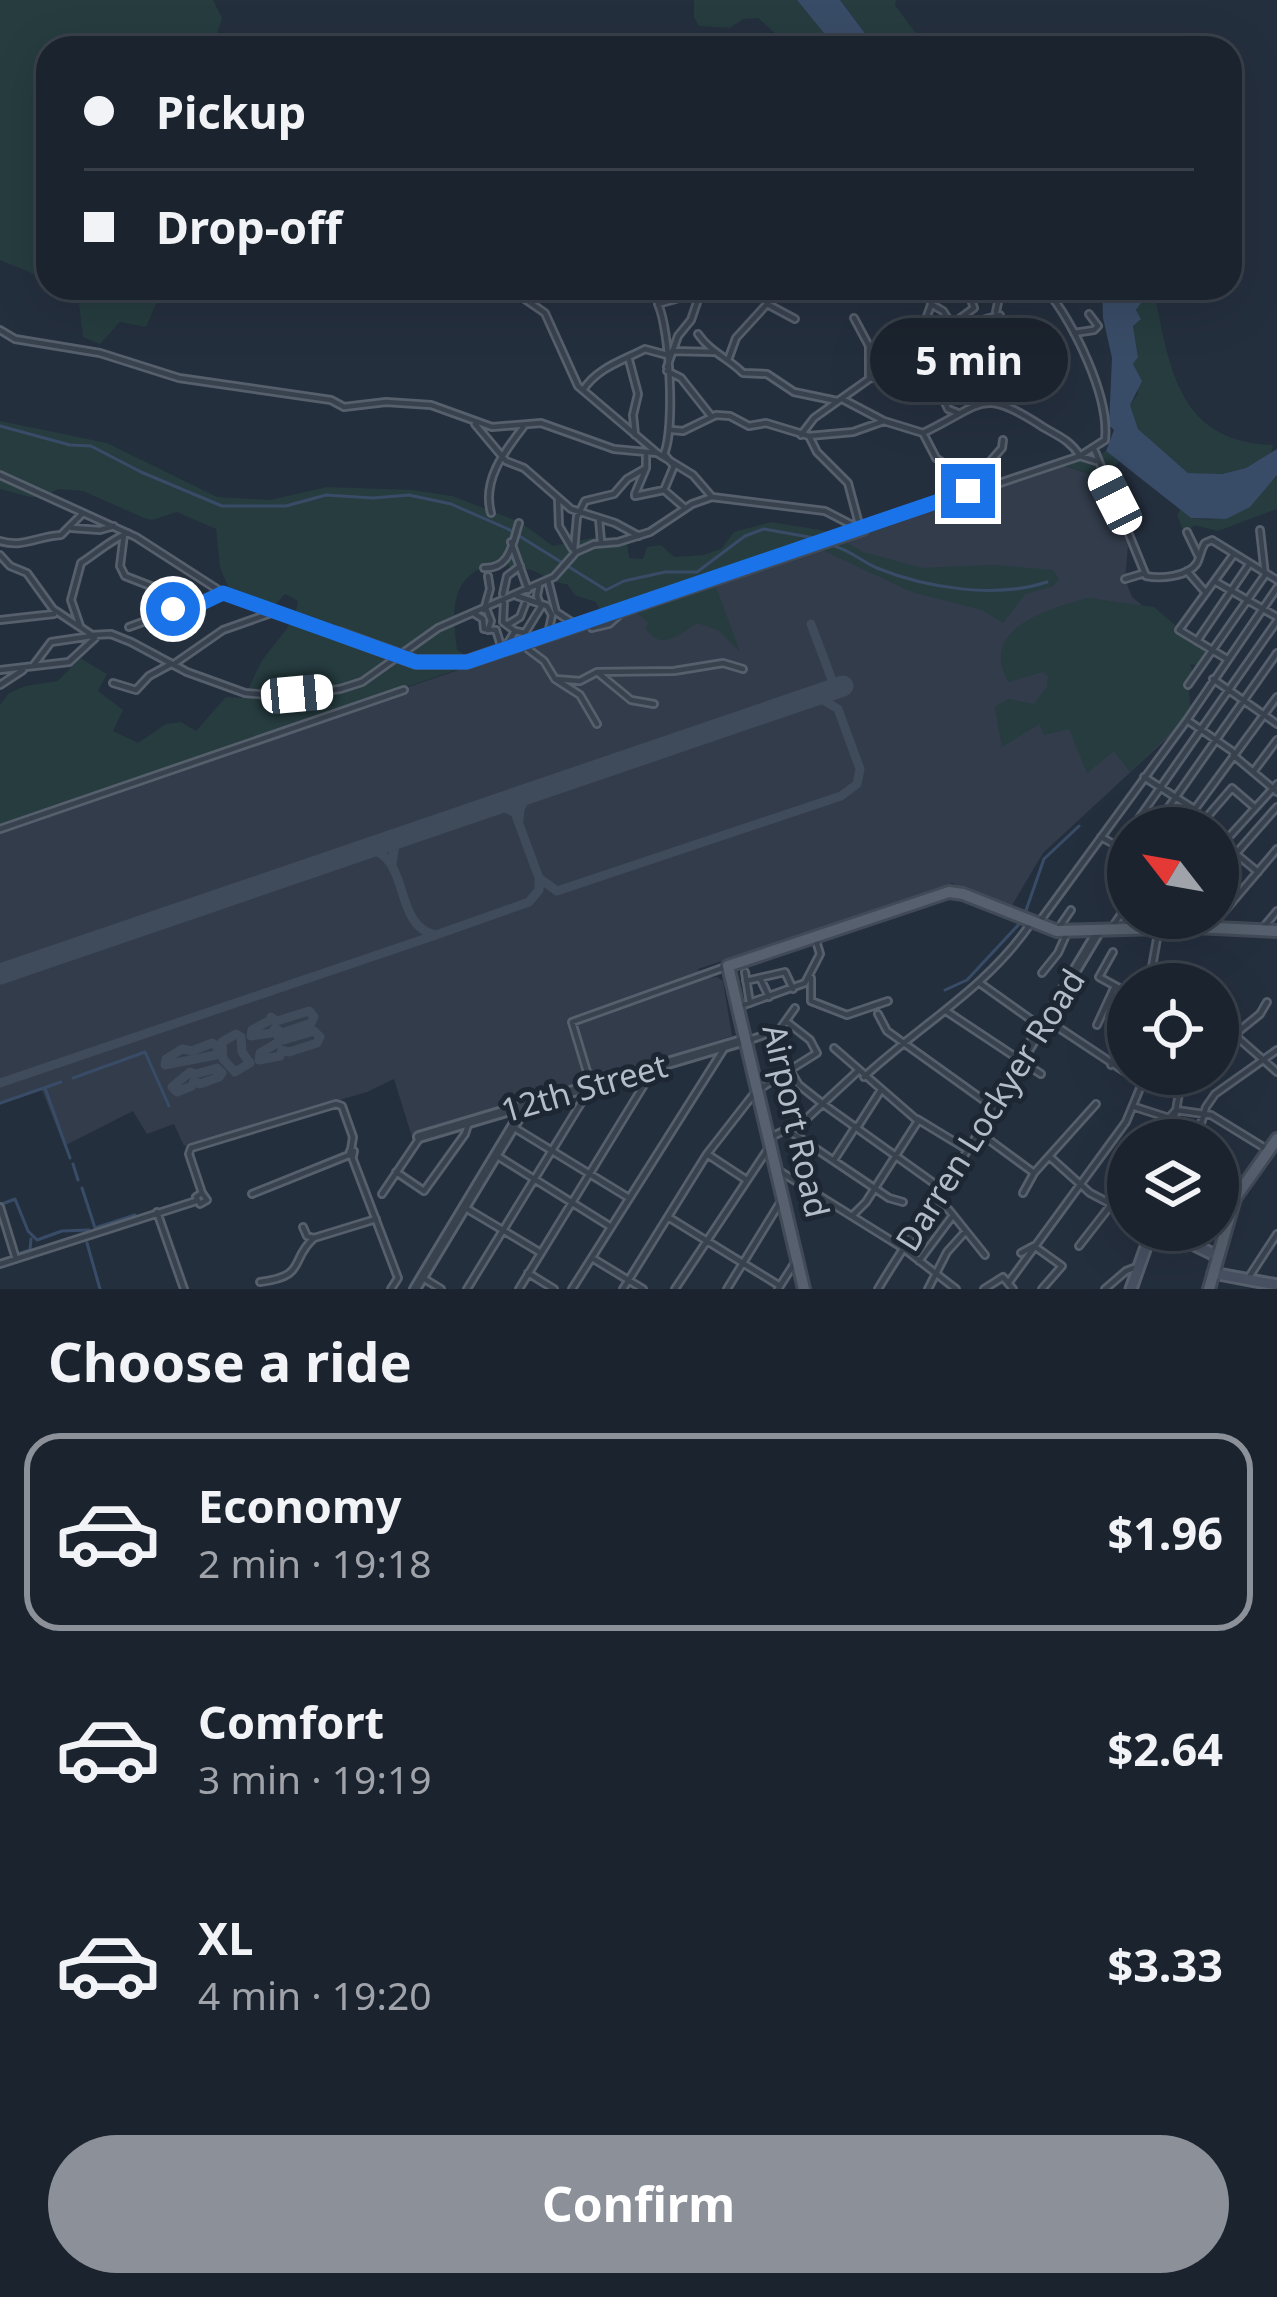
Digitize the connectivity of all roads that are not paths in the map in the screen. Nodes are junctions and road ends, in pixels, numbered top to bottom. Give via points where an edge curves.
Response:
1 (526, 300) edge
2 (672, 300) edge
3 (698, 300) edge
4 (932, 300) edge
5 (971, 300) edge
6 (998, 300) edge
7 (1053, 300) edge
8 (931, 304) junction
9 (1089, 314) dead end
10 (995, 315) junction
11 (854, 318) dead end
12 (795, 320) dead end
13 (951, 326) junction
14 (0, 329) edge
15 (957, 333) junction
16 (1074, 333) junction
17 (698, 334) dead end
18 (995, 334) junction
19 (942, 349) dead end
20 (970, 350) junction
21 (669, 352) junction
22 (714, 352) junction
23 (629, 360) junction
24 (728, 360) junction
25 (667, 369) junction
26 (869, 379) junction
27 (934, 379) dead end
28 (999, 388) junction
29 (583, 390) junction
30 (841, 400) junction
31 (1003, 403) junction
32 (958, 413) junction
33 (710, 416) junction
34 (884, 421) junction
35 (474, 423) junction
36 (529, 423) junction
37 (673, 430) junction
38 (923, 433) junction
39 (635, 435) junction
40 (805, 436) junction
41 (1003, 440) dead end
42 (1094, 449) junction
43 (646, 453) junction
44 (657, 453) junction
45 (502, 455) junction
46 (1080, 456) junction
47 (1096, 461) junction
48 (674, 464) junction
49 (646, 468) junction
50 (0, 475) edge
51 (989, 485) junction
52 (664, 490) junction
53 (966, 493) junction
54 (558, 496) junction
55 (712, 497) junction
56 (686, 508) junction
57 (579, 512) junction
58 (83, 513) junction
59 (491, 513) dead end
60 (599, 518) junction
61 (519, 523) dead end
62 (114, 526) junction
63 (70, 528) junction
64 (861, 528) junction
65 (1261, 530) dead end
66 (1187, 532) dead end
67 (126, 534) junction
68 (639, 536) junction
69 (0, 541) edge
70 (511, 542) junction
71 (601, 542) junction
72 (575, 551) junction
73 (1234, 554) junction
74 (0, 555) edge
75 (1198, 555) junction
76 (520, 566) junction
77 (1249, 566) junction
78 (484, 568) dead end
79 (1187, 571) junction
80 (1145, 573) junction
81 (1265, 575) junction
82 (488, 576) dead end
83 (1125, 578) dead end
84 (548, 580) junction
85 (1216, 582) junction
86 (1277, 584) edge
87 (539, 585) junction
88 (528, 590) junction
89 (1206, 592) junction
90 (223, 593) junction
91 (1232, 593) junction
92 (517, 596) junction
93 (504, 598) junction
94 (525, 601) junction
95 (540, 602) junction
96 (1246, 602) junction
97 (194, 603) junction
98 (485, 609) junction
99 (634, 609) dead end
100 (1263, 609) junction
101 (274, 612) junction
102 (61, 614) junction
103 (475, 614) junction
104 (1277, 619) edge
105 (0, 620) edge
106 (585, 624) junction
107 (507, 625) junction
108 (80, 626) junction
109 (129, 627) dead end
110 (492, 630) junction
111 (515, 632) junction
112 (338, 634) joint
113 (97, 635) junction
114 (547, 635) junction
115 (1197, 641) junction
116 (528, 649) dead end
117 (1212, 650) junction
118 (503, 651) junction
119 (1277, 653) edge
120 (400, 656) junction
121 (1227, 659) junction
122 (171, 664) junction
123 (30, 666) junction
124 (743, 669) dead end
125 (0, 670) edge
126 (597, 672) junction
127 (555, 679) junction
128 (1214, 679) junction
129 (113, 683) dead end
130 (0, 685) edge
131 (1188, 686) dead end
132 (1228, 688) junction
133 (404, 690) dead end
134 (1277, 697) edge
135 (1245, 698) junction
136 (654, 704) dead end
137 (1264, 714) junction
138 (1187, 720) junction
139 (597, 724) dead end
140 (1277, 724) edge
141 (1200, 729) junction
142 (1216, 739) junction
143 (1277, 740) edge
144 (1234, 754) junction
145 (1253, 772) junction
146 (1144, 777) junction
147 (1160, 787) junction
148 (1276, 788) edge
149 (1176, 797) junction
150 (1146, 807) edge
151 (1169, 807) edge
152 (1191, 807) edge
153 (1195, 807) edge
154 (1217, 807) edge
155 (1277, 807) edge
156 (1256, 808) junction
157 (1239, 825) edge
158 (0, 829) edge
159 (1101, 837) junction
160 (1107, 840) edge
161 (1277, 849) edge
162 (1239, 851) edge
163 (1239, 856) edge
164 (1258, 872) junction
165 (1239, 894) edge
166 (1071, 910) dead end
167 (1277, 910) edge
168 (1034, 924) junction
169 (1239, 928) edge
170 (1105, 929) joint
171 (1262, 929) junction
172 (1062, 931) junction
173 (1277, 931) edge
174 (815, 937) junction
175 (1113, 952) dead end
176 (735, 971) junction
177 (1042, 974) dead end
178 (809, 976) junction
179 (760, 979) junction
180 (1107, 982) edge
181 (980, 983) junction
182 (793, 989) junction
183 (769, 997) junction
184 (888, 1001) dead end
185 (1267, 1002) dead end
186 (1107, 1003) edge
187 (746, 1005) junction
188 (796, 1008) dead end
189 (945, 1010) junction
190 (878, 1014) dead end
191 (787, 1022) junction
192 (1042, 1022) junction
193 (1097, 1025) dead end
194 (1239, 1033) edge
195 (1239, 1039) edge
196 (747, 1040) junction
197 (902, 1042) junction
198 (725, 1047) junction
199 (834, 1048) dead end
200 (1277, 1050) edge
201 (1019, 1060) junction
202 (1262, 1060) junction
203 (1107, 1063) edge
204 (655, 1067) junction
205 (858, 1071) junction
206 (791, 1072) junction
207 (1277, 1072) edge
208 (1041, 1074) dead end
209 (864, 1078) junction
210 (589, 1085) junction
211 (881, 1090) junction
212 (759, 1091) junction
213 (1138, 1095) edge
214 (1180, 1095) edge
215 (527, 1103) junction
216 (823, 1104) junction
217 (1096, 1104) dead end
218 (1134, 1106) junction
219 (993, 1107) junction
220 (1175, 1110) junction
221 (1204, 1113) junction
222 (917, 1119) junction
223 (1175, 1119) edge
224 (1202, 1119) edge
225 (469, 1122) junction
226 (513, 1126) junction
227 (856, 1126) junction
228 (788, 1130) junction
229 (979, 1132) junction
230 (419, 1137) joint
231 (771, 1142) junction
232 (1273, 1144) edge
233 (968, 1150) dead end
234 (551, 1151) junction
235 (350, 1154) junction
236 (707, 1154) junction
237 (897, 1154) junction
238 (496, 1155) junction
239 (1051, 1158) junction
240 (834, 1160) junction
241 (396, 1172) junction
242 (780, 1172) junction
243 (1034, 1173) junction
244 (589, 1174) junction
245 (534, 1179) junction
246 (745, 1179) junction
247 (1080, 1184) junction
248 (875, 1188) junction
249 (1239, 1188) edge
250 (942, 1189) junction
251 (1023, 1192) dead end
252 (252, 1194) dead end
253 (382, 1194) dead end
254 (629, 1198) junction
255 (784, 1199) junction
256 (934, 1199) junction
257 (1107, 1201) edge
258 (572, 1202) junction
259 (903, 1202) dead end
260 (0, 1207) edge
261 (464, 1207) junction
262 (1107, 1209) edge
263 (157, 1212) junction
264 (853, 1215) junction
265 (953, 1216) junction
266 (668, 1217) junction
267 (376, 1219) junction
268 (611, 1226) junction
269 (303, 1227) dead end
270 (503, 1230) junction
271 (965, 1232) junction
272 (1277, 1234) edge
273 (314, 1238) junction
274 (705, 1241) junction
275 (1079, 1246) dead end
276 (903, 1248) junction
277 (1144, 1251) edge
278 (1207, 1251) edge
279 (1218, 1251) edge
280 (541, 1253) junction
281 (1021, 1253) dead end
282 (985, 1255) dead end
283 (1217, 1256) junction
284 (592, 1258) junction
285 (16, 1259) junction
286 (797, 1260) junction
287 (919, 1261) junction
288 (744, 1263) junction
289 (0, 1264) edge
290 (1139, 1266) junction
291 (528, 1273) junction
292 (1214, 1273) junction
293 (934, 1275) junction
294 (286, 1276) junction
295 (423, 1277) junction
296 (629, 1280) junction
297 (1247, 1280) junction
298 (260, 1282) dead end
299 (286, 1285) dead end
300 (1011, 1286) edge
301 (1272, 1286) edge
302 (779, 1288) edge
303 (1108, 1288) edge
304 (184, 1289) edge
305 (391, 1289) edge
306 (415, 1289) edge
307 (441, 1289) edge
308 (467, 1289) edge
309 (519, 1289) edge
310 (554, 1289) edge
311 (572, 1289) edge
312 (623, 1289) edge
313 (643, 1289) edge
314 (675, 1289) edge
315 (727, 1289) edge
316 (806, 1289) edge
317 (878, 1289) edge
318 (928, 1289) edge
319 (956, 1289) edge
320 (984, 1289) edge
321 (1042, 1289) edge
322 (1131, 1289) edge
323 (1208, 1289) edge

1 - 29 street via 545,313
2 - 21 street via 658,304
3 - 21 street
4 - 8 street
5 - 13 street via 974,308
6 - 10 street
7 - 16 street
8 - 13 street
8 - 26 street via 911,343
9 - 16 street via 1098,326
10 - 15 street
10 - 18 street
11 - 26 street via 869,346
12 - 24 street via 767,304 736,338
13 - 15 street
13 - 19 street
14 - 35 street via 179,378 344,407 431,405
15 - 20 street
16 - 42 street via 1106,426
17 - 22 street
18 - 20 street
18 - 28 street via 1008,336 1014,358
20 - 28 street
21 - 22 street
21 - 23 street via 645,349
21 - 25 street
22 - 24 street
23 - 29 street via 599,370
23 - 39 street via 638,394
24 - 30 street via 743,374 767,374 794,392
25 - 33 street
25 - 37 street
26 - 30 street
27 - 32 street via 940,399
28 - 31 street
29 - 39 street
30 - 34 street
30 - 40 street via 810,422
31 - 32 street
31 - 46 street via 1063,436
32 - 38 street
33 - 37 street
33 - 40 street
34 - 38 street
34 - 40 street
35 - 36 street
35 - 45 street
36 - 43 street
36 - 45 street
37 - 48 street via 664,454
38 - 53 street via 937,458 970,483
39 - 44 street
40 - 64 street via 848,483
41 - 51 street via 988,464
42 - 46 street
42 - 47 street
43 - 44 street
43 - 49 street
44 - 48 street
45 - 54 street
45 - 59 street via 491,476
46 - 47 street
46 - 51 street
47 - 80 street
48 - 52 street
48 - 55 street
49 - 52 street via 635,495
49 - 57 street
50 - 58 street
51 - 53 street
52 - 56 street
53 - 64 street
54 - 57 street
54 - 72 street via 559,526
55 - 56 street
55 - 64 street via 828,512
56 - 68 street
57 - 60 street
57 - 72 street
58 - 62 street
58 - 63 street
60 - 68 street
60 - 71 street
61 - 70 street
62 - 63 street
62 - 67 street
63 - 69 street via 26,544
64 - 106 main road
65 - 81 street
66 - 75 street
67 - 90 street
67 - 97 street via 124,576
67 - 108 street via 81,563 71,600
68 - 71 street
70 - 76 street
70 - 78 street via 506,562
71 - 72 street
72 - 84 street
73 - 75 street via 1209,540
73 - 77 street
73 - 85 street
74 - 102 street
75 - 79 street
76 - 88 street
76 - 93 street via 507,576
77 - 81 street
77 - 91 street
79 - 80 street via 1153,579
79 - 89 street
80 - 83 street
81 - 86 street
81 - 96 street
82 - 98 street
84 - 87 street
84 - 106 street via 560,618
85 - 89 street
85 - 91 street
86 - 100 street
87 - 88 street
87 - 95 street
88 - 92 street
89 - 115 street via 1179,631
90 - 97 street
90 - 101 street
91 - 96 street
91 - 115 street
92 - 93 street
92 - 94 street
93 - 98 street
93 - 107 street
94 - 95 street
94 - 107 street
95 - 111 street via 529,632
95 - 114 street via 552,616
96 - 100 street
96 - 117 street
97 - 109 street
98 - 103 street
98 - 110 street
99 - 106 street via 596,628
100 - 104 street
100 - 121 street
101 - 112 street
101 - 122 street via 223,630
102 - 105 street
102 - 108 street
103 - 110 street
103 - 120 street
104 - 132 street
106 - 114 main road
107 - 111 street
108 - 113 street
110 - 111 street
110 - 118 street
111 - 118 street
112 - 120 main road
113 - 122 street
113 - 123 street via 69,662
113 - 123 street via 51,642
114 - 118 main road
115 - 117 street
116 - 127 street
117 - 121 street
117 - 131 street
118 - 120 main road via 451,664
119 - 135 street
120 - 122 street via 348,687 282,696 245,693
121 - 128 street
122 - 129 street via 136,690
123 - 125 street
123 - 130 street
124 - 126 street via 723,663
126 - 127 street via 580,681
126 - 136 street via 631,700
127 - 139 street via 580,695
128 - 132 street
128 - 138 street
132 - 135 street
132 - 141 street
133 - 158 street
134 - 137 street
135 - 137 street
135 - 142 street
137 - 140 street
137 - 144 street
138 - 141 street
138 - 146 street
141 - 142 street
141 - 147 street
142 - 144 street
142 - 149 street
143 - 145 street
144 - 145 street
144 - 153 street
145 - 148 street
146 - 147 street
146 - 159 street
147 - 149 street
147 - 150 street
148 - 156 street
149 - 151 street
149 - 152 street
154 - 156 street via 1232,788
155 - 162 street
156 - 157 street
159 - 160 street
159 - 168 street
161 - 164 street
163 - 164 street
164 - 165 street
166 - 172 street
167 - 171 street
168 - 172 main road
168 - 174 main road via 949,892
168 - 181 street
169 - 171 main road
170 - 172 main road
170 - 192 street, Darren Lockyer Road
171 - 173 main road
172 - 177 street
174 - 176 main road
174 - 178 street via 820,954
175 - 180 street via 1099,977
176 - 179 street
176 - 187 main road, Airport Road
176 - 196 main road, Airport Road
176 - 210 street via 572,1022
178 - 182 street
178 - 184 street via 811,1001 847,1016
179 - 182 street via 787,972
179 - 183 street
181 - 189 street
181 - 192 street
182 - 183 street
183 - 187 street
185 - 194 street
186 - 193 street
187 - 196 main road, Airport Road
188 - 191 street
189 - 197 street
189 - 201 street
190 - 197 street
191 - 196 street
191 - 206 street via 817,1052
192 - 201 street, Darren Lockyer Road
192 - 203 street
195 - 202 street
196 - 198 street, 12th Street
196 - 212 main road, Airport Road
197 - 209 street
197 - 219 street
198 - 204 street, 12th Street
198 - 254 street
199 - 205 street
200 - 202 street
201 - 208 street
201 - 219 street, Darren Lockyer Road
202 - 207 street
202 - 221 street via 1215,1094
204 - 210 street, 12th Street
204 - 244 street
205 - 209 street
205 - 216 street
206 - 212 street
206 - 216 street
209 - 211 street
210 - 215 street, 12th Street
210 - 234 street
211 - 222 street
211 - 227 street
212 - 231 main road, Airport Road
212 - 236 street
213 - 218 street
214 - 220 street
215 - 225 street, 12th Street
215 - 226 street
216 - 227 street
216 - 228 street
217 - 239 street
218 - 220 street via 1169,1118
218 - 247 street
219 - 229 street, Darren Lockyer Road
220 - 221 street
220 - 223 street
221 - 224 street
221 - 232 street
222 - 233 street
222 - 237 street
225 - 230 street, 12th Street
225 - 241 street via 424,1191
226 - 234 street
226 - 238 street
227 - 237 street
227 - 240 street
228 - 231 street
228 - 240 street
229 - 243 street
229 - 250 street, Darren Lockyer Road
230 - 241 street
231 - 242 main road, Airport Road
231 - 246 street
231 - 255 main road, Airport Road
232 - 249 main road
234 - 244 street
234 - 245 street
235 - 252 street
235 - 263 street via 353,1137 336,1103 191,1148 206,1202
235 - 267 street
236 - 246 street
236 - 266 street
237 - 248 street
237 - 250 street
238 - 245 street
238 - 261 street
239 - 243 street
239 - 247 street
240 - 248 street
241 - 253 street
242 - 255 main road, Airport Road
242 - 264 street
243 - 251 street
244 - 254 street
244 - 258 street
245 - 258 street
245 - 270 street
246 - 274 street
247 - 257 street
247 - 300 street
248 - 259 street
248 - 264 street
250 - 256 street, Darren Lockyer Road
254 - 268 street
255 - 286 main road, Airport Road
255 - 288 street
255 - 316 main road, Airport Road
256 - 265 street
256 - 276 street, Darren Lockyer Road
258 - 268 street
258 - 280 street
260 - 285 street
261 - 270 street
261 - 295 street
262 - 275 street
263 - 285 street
263 - 304 street
264 - 276 street
265 - 271 street
265 - 287 street
266 - 274 street
266 - 296 street
267 - 273 street
267 - 305 street via 398,1278
268 - 284 street
269 - 273 street
270 - 280 street
270 - 308 street
271 - 282 street
271 - 293 street
272 - 297 street
273 - 294 street
274 - 288 street
274 - 314 street
276 - 287 street
276 - 317 street, Darren Lockyer Road
277 - 290 main road
278 - 283 main road
279 - 283 main road
280 - 291 street
281 - 321 street via 1034,1246 1062,1266
283 - 292 main road
284 - 296 street
284 - 311 street
285 - 289 street
286 - 302 street
286 - 316 main road, Airport Road
287 - 293 street
288 - 302 street
288 - 315 street
290 - 303 street
290 - 322 main road
291 - 309 street
291 - 310 street
292 - 297 main road
292 - 323 main road
293 - 318 street
293 - 319 street
294 - 298 street
294 - 299 street
295 - 306 street
295 - 307 street
296 - 312 street
296 - 313 street
297 - 301 main road
300 - 320 street via 1007,1277

